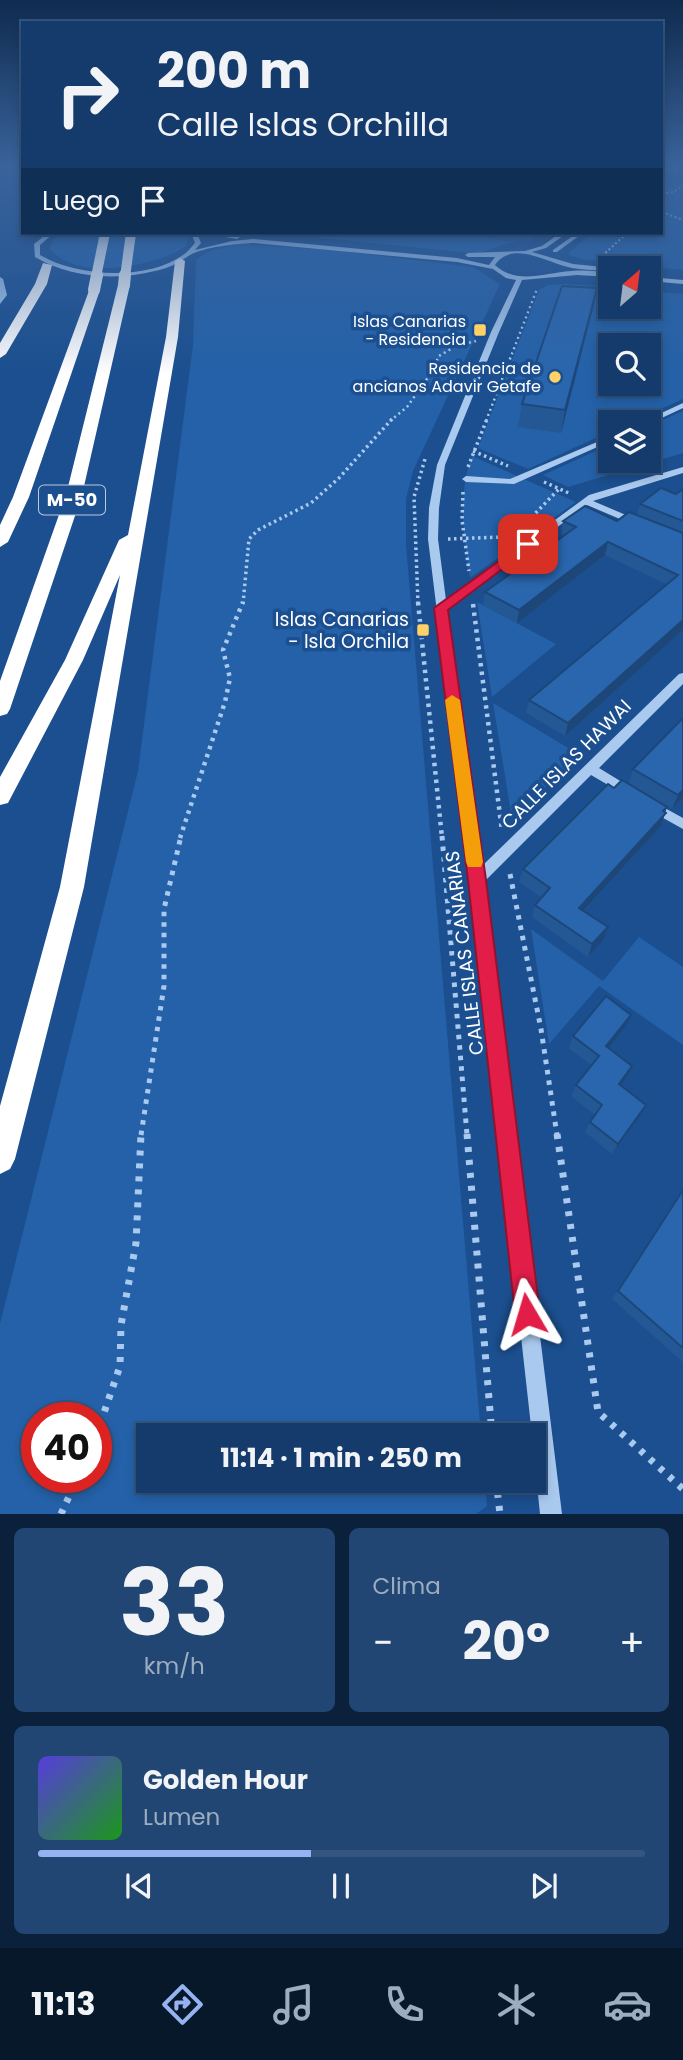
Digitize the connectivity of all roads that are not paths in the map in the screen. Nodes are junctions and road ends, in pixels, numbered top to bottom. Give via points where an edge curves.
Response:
1 (48, 235) edge
2 (105, 235) edge
3 (131, 235) edge
4 (195, 235) edge
5 (213, 235) edge
6 (561, 235) edge
7 (569, 235) edge
8 (577, 235) edge
9 (193, 252) junction
10 (526, 253) junction
11 (502, 255) junction
12 (554, 258) junction
13 (180, 261) junction
14 (562, 264) junction
15 (47, 265) junction
16 (495, 268) junction
17 (598, 268) edge
18 (662, 274) edge
19 (555, 275) junction
20 (598, 275) edge
21 (683, 276) edge
22 (520, 278) junction
23 (0, 279) edge
24 (662, 280) edge
25 (683, 282) edge
26 (0, 302) edge
27 (0, 354) edge
28 (683, 405) edge
29 (661, 415) edge
30 (598, 444) edge
31 (683, 470) edge
32 (466, 479) road end
33 (145, 492) junction
34 (586, 501) junction
35 (647, 527) edge
36 (0, 542) edge
37 (441, 608) junction
38 (683, 677) edge
39 (0, 709) edge
40 (589, 768) junction
41 (0, 797) edge
42 (683, 824) edge
43 (477, 880) junction
44 (0, 1159) edge
45 (551, 1514) edge

1 - 15 street via 37,244 37,256
2 - 36 highway, M-50, bridge via 94,290 21,496
3 - 39 highway, M-50, bridge via 124,285 74,495
4 - 9 street via 198,243
5 - 11 street
6 - 10 street
7 - 10 street via 552,246
8 - 12 street via 556,249
9 - 13 street
9 - 16 street via 264,242 457,260
10 - 11 street
10 - 12 street
11 - 16 street via 493,261
12 - 14 street
13 - 15 street via 108,275
13 - 33 highway
14 - 17 street
14 - 19 street
15 - 27 highway via 41,284
16 - 22 street
18 - 21 street
19 - 20 street
19 - 22 street
22 - 37 street, CALLE ISLAS CANARIAS via 441,465 433,538
23 - 26 street via 4,295
24 - 25 street
28 - 29 street
30 - 32 street via 511,482
31 - 34 street
33 - 41 highway via 74,660
33 - 44 highway via 72,887
34 - 35 street
34 - 37 street
37 - 43 street, CALLE ISLAS CANARIAS
38 - 40 street, CALLE ISLAS HAWAI
40 - 42 street
40 - 43 street, CALLE ISLAS HAWAI
43 - 45 street, CALLE ISLAS CANARIAS

